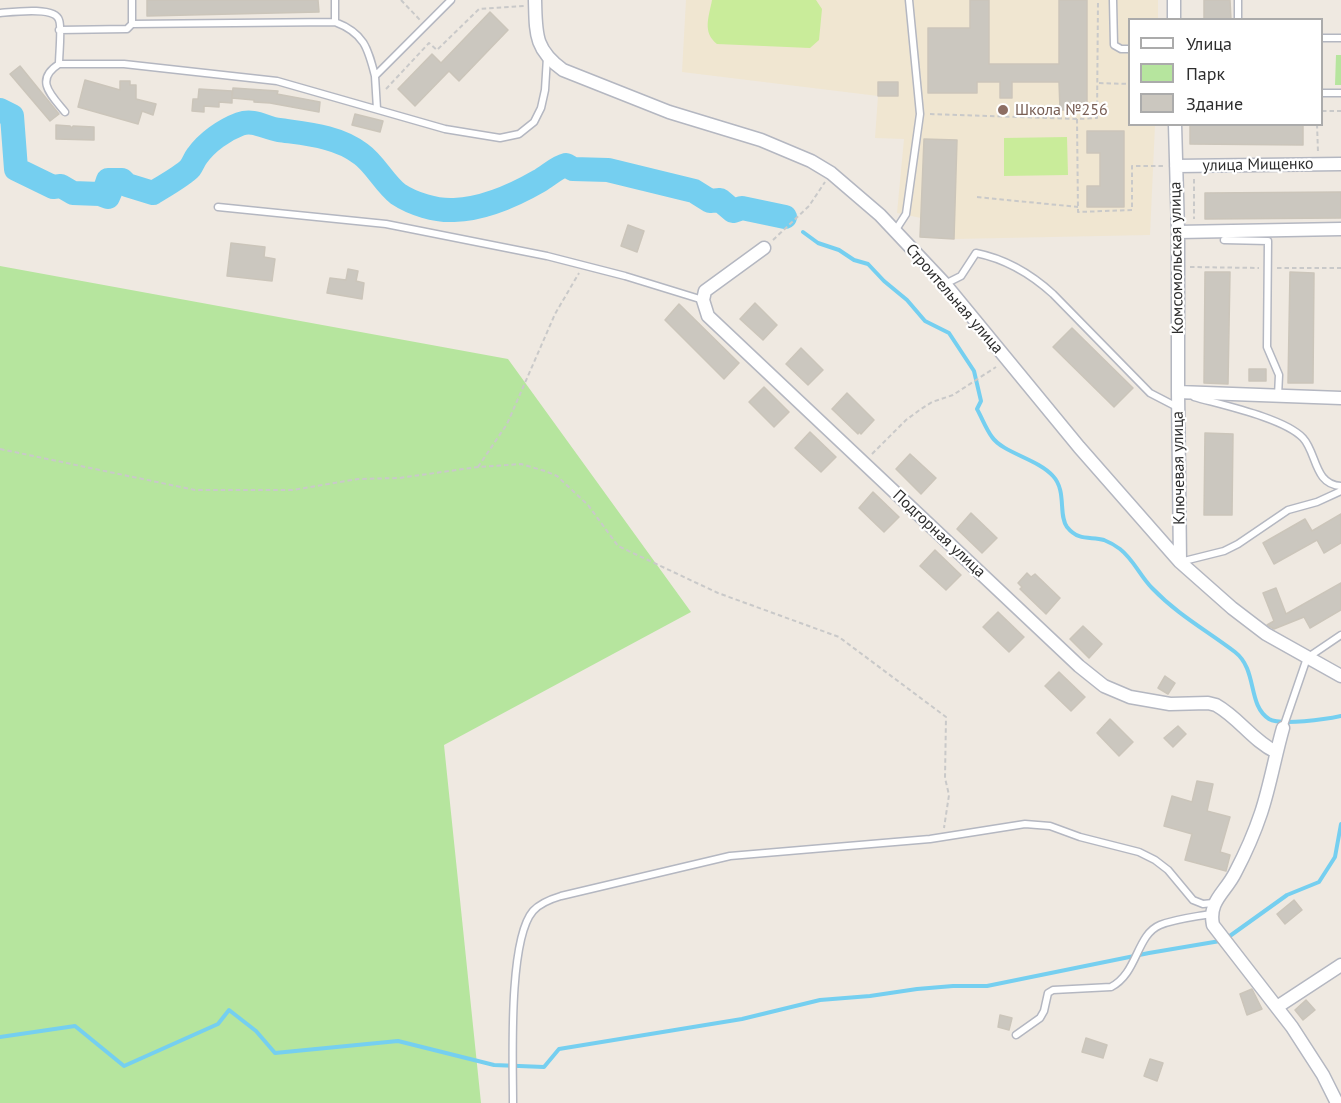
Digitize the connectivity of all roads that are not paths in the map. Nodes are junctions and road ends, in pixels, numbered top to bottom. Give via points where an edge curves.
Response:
1 (132, 0) edge
2 (334, 0) edge
3 (451, 0) edge
4 (536, 0) edge
5 (909, 0) edge
6 (1113, 0) edge
7 (1174, 0) edge
8 (1238, 0) edge
9 (0, 13) edge
10 (1174, 18) edge
11 (1238, 18) edge
12 (335, 22) junction
13 (132, 24) junction
14 (59, 30) junction
15 (1323, 38) edge
16 (1341, 38) edge
17 (1128, 49) edge
18 (547, 57) junction
19 (59, 64) junction
20 (375, 76) junction
21 (1323, 93) edge
22 (1341, 93) edge
23 (377, 109) junction
24 (64, 112) dead end
25 (1175, 126) edge
26 (1341, 164) edge
27 (1176, 166) junction
28 (218, 207) dead end
29 (1341, 229) edge
30 (895, 232) junction
31 (1178, 232) junction
32 (1224, 240) dead end
33 (764, 248) dead end
34 (945, 284) junction
35 (703, 300) junction
36 (1179, 392) junction
37 (1278, 396) junction
38 (1341, 398) edge
39 (1179, 408) junction
40 (1341, 489) edge
41 (1180, 562) junction
42 (1341, 635) edge
43 (1307, 658) junction
44 (1341, 676) edge
45 (1282, 728) joint
46 (1276, 752) junction
47 (1212, 908) junction
48 (1341, 965) edge
49 (1276, 1007) junction
50 (1016, 1035) dead end
51 (513, 1103) edge
52 (1337, 1103) edge

1 - 13 lane
2 - 12 lane
3 - 20 lane
4 - 18 street via 536,34
5 - 30 lane via 920,114 906,214
6 - 17 lane via 1114,45
7 - 10 street
8 - 11 lane
9 - 14 lane via 46,11 56,14
12 - 13 lane
12 - 20 lane via 349,27 364,43
13 - 14 lane via 127,29
14 - 19 lane
15 - 16 lane
18 - 23 lane via 541,108 534,122 519,134 500,138 445,129
18 - 30 street, Строительная улица via 563,70 590,81 811,161 860,196
19 - 23 lane via 124,64 259,78
19 - 24 lane via 45,81
20 - 23 lane
21 - 22 lane
25 - 27 street, Комсомольская улица
26 - 27 street, улица Мищенко
27 - 31 street, Комсомольская улица
28 - 35 lane via 386,224 547,256
29 - 31 street
30 - 34 street, Строительная улица
31 - 36 street, Комсомольская улица
32 - 37 lane via 1268,241 1267,347 1280,375
33 - 35 street via 705,291
34 - 39 lane via 961,276 976,253 1014,265 1053,294 1150,393
34 - 41 street, Строительная улица
35 - 46 street, Подгорная улица via 708,316 1104,686 1119,694 1153,701 1216,705
36 - 37 street, Ключевая улица
36 - 39 street, Ключевая улица
36 - 40 lane via 1291,429 1309,446 1320,474
37 - 38 street, Ключевая улица
39 - 41 street, Ключевая улица
40 - 41 lane via 1317,502 1288,510 1224,552
41 - 43 street, Строительная улица via 1257,628
42 - 43 lane
43 - 44 street, Строительная улица
43 - 45 lane
45 - 46 street
46 - 47 street via 1262,812 1246,852
47 - 49 street via 1213,925
47 - 50 lane via 1150,932 1120,983 1048,993 1040,1018
47 - 51 lane via 1193,900 1168,870 1139,852 1035,824 942,837 730,856 561,896 540,905 527,921 519,950 513,1024
48 - 49 street
49 - 52 street via 1323,1075

